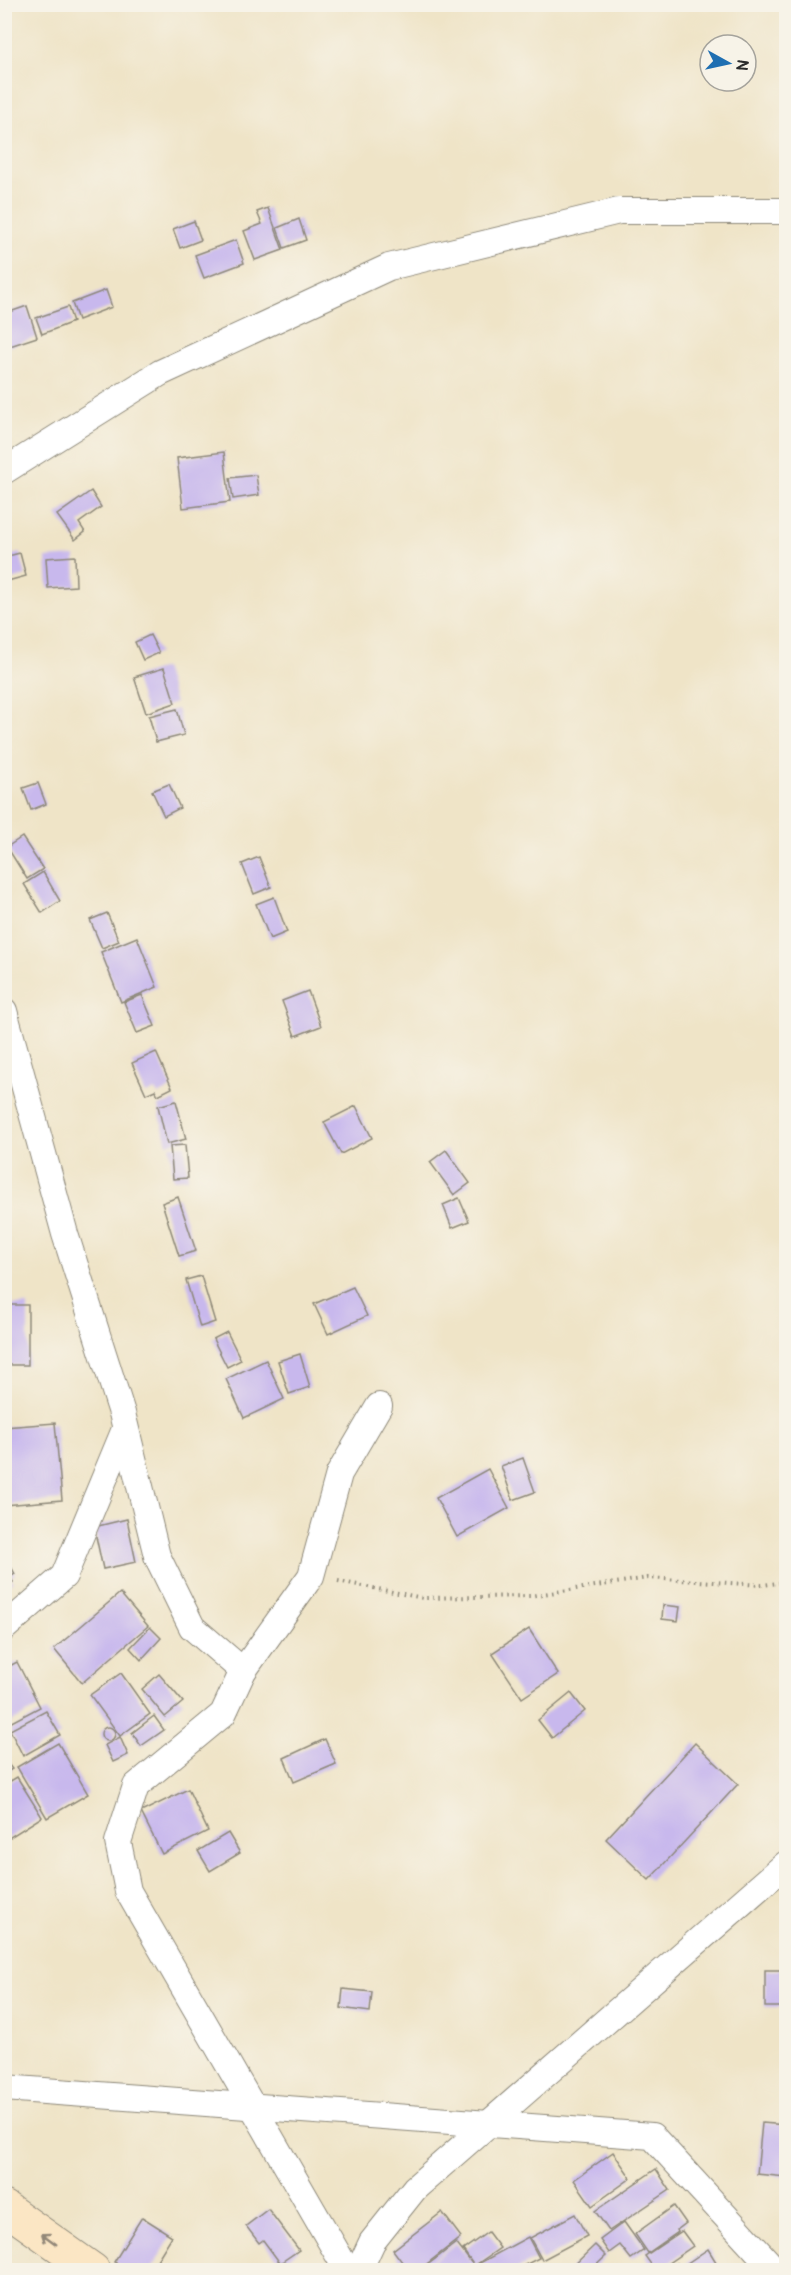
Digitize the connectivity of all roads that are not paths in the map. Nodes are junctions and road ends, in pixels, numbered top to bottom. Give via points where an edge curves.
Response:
1 (786, 211) edge
2 (4, 471) edge
3 (4, 1011) edge
4 (380, 1406) dead end
5 (125, 1429) junction
6 (4, 1628) edge
7 (243, 1671) junction
8 (786, 1864) edge
9 (4, 2088) edge
10 (253, 2108) junction
11 (486, 2124) junction
12 (4, 2207) edge
13 (93, 2271) edge
14 (347, 2271) edge
15 (359, 2271) edge
16 (775, 2271) edge

1 - 2 street via 619,211 389,267 160,373
3 - 5 street via 65,1234
4 - 7 street via 339,1474 311,1576
5 - 6 street via 64,1576
5 - 7 street via 157,1556 192,1627
7 - 10 street via 223,1714 136,1786 118,1842 128,1891
8 - 11 street
9 - 10 street
10 - 11 street
10 - 14 street
11 - 15 street via 415,2188 372,2242
11 - 16 street via 652,2136
13 -> 12 main road

